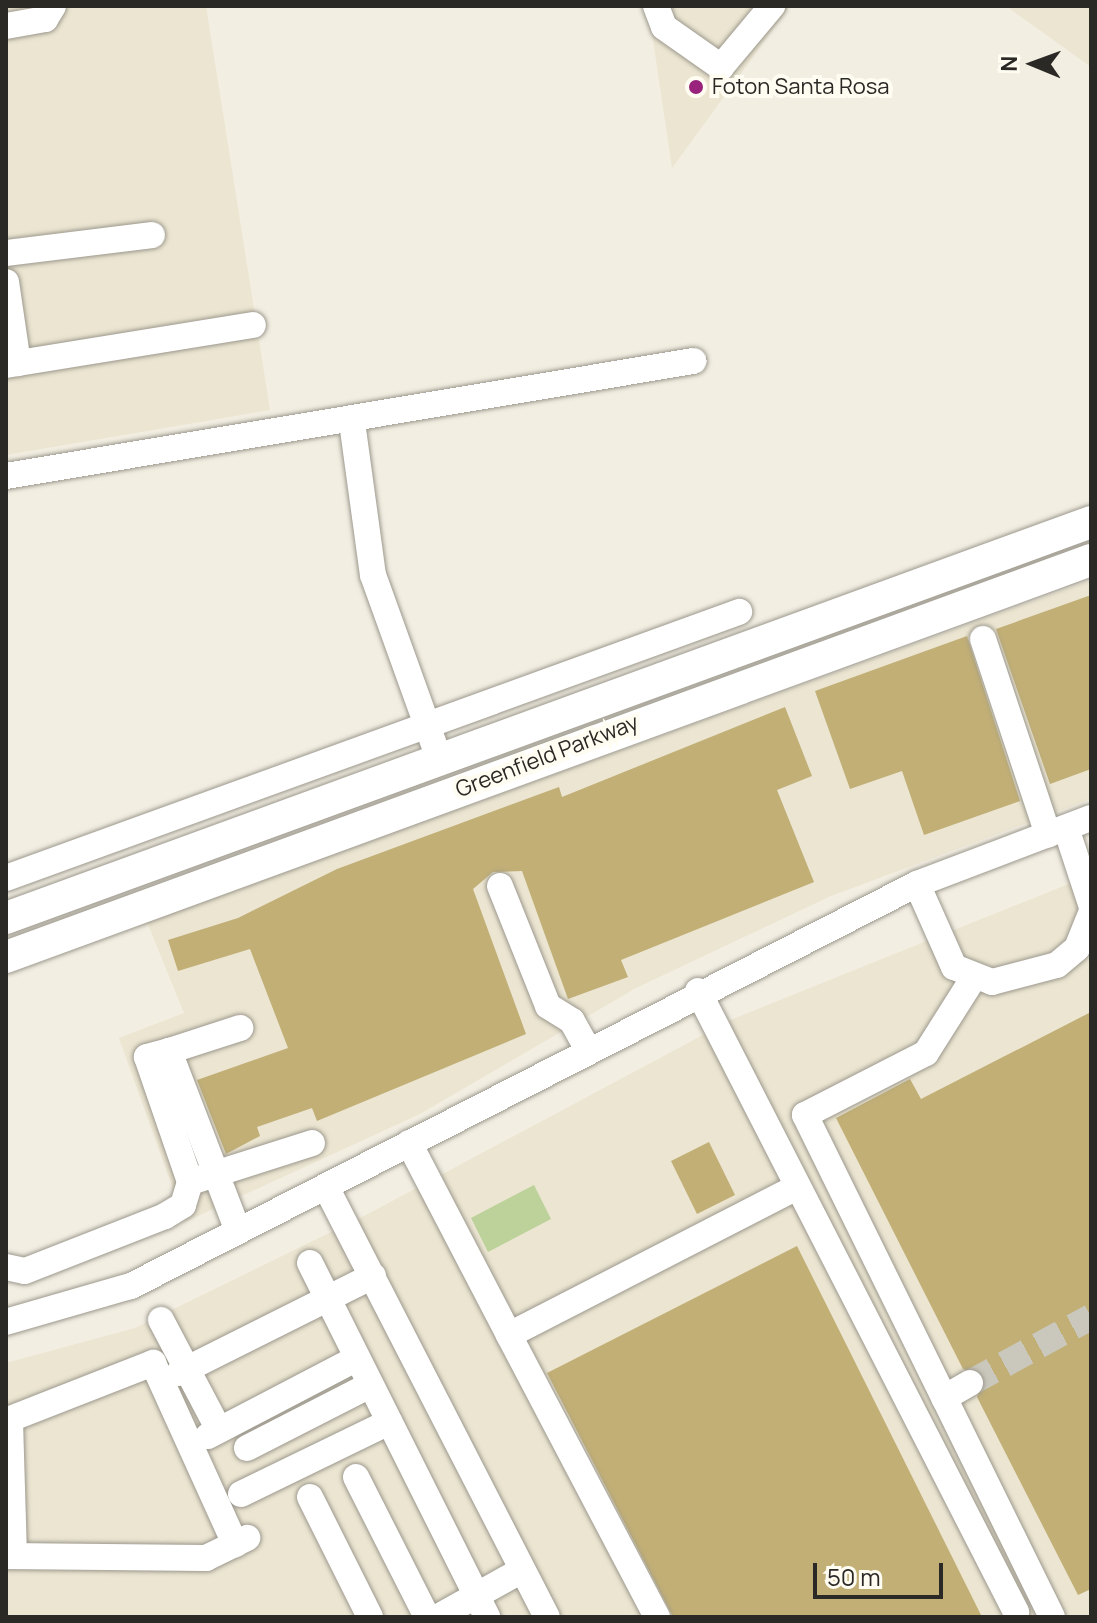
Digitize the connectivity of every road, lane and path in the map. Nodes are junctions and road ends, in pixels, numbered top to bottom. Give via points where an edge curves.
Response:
1 (53, 6) edge
2 (656, 6) edge
3 (772, 6) edge
4 (6, 26) edge
5 (152, 235) dead end
6 (6, 253) edge
7 (6, 282) edge
8 (253, 325) dead end
9 (693, 361) dead end
10 (12, 364) edge
11 (352, 422) junction
12 (6, 476) edge
13 (1091, 522) edge
14 (1091, 560) edge
15 (739, 612) dead end
16 (983, 639) dead end
17 (426, 724) junction
18 (439, 758) junction
19 (1091, 818) edge
20 (1057, 831) junction
21 (6, 878) edge
22 (917, 884) junction
23 (500, 886) dead end
24 (1091, 904) edge
25 (1091, 913) edge
26 (6, 918) edge
27 (6, 957) edge
28 (974, 977) junction
29 (698, 991) junction
30 (240, 1028) dead end
31 (588, 1050) junction
32 (312, 1143) dead end
33 (409, 1143) junction
34 (203, 1179) junction
35 (797, 1187) junction
36 (318, 1191) junction
37 (238, 1231) junction
38 (310, 1263) dead end
39 (6, 1267) edge
40 (365, 1280) junction
41 (327, 1298) junction
42 (161, 1320) dead end
43 (6, 1322) edge
44 (509, 1335) junction
45 (357, 1358) junction
46 (183, 1371) junction
47 (970, 1383) tunnel mouth
48 (370, 1385) junction
49 (944, 1398) junction
50 (389, 1422) junction
51 (247, 1448) dead end
52 (356, 1477) dead end
53 (241, 1494) dead end
54 (310, 1497) dead end
55 (10, 1556) edge
56 (522, 1570) junction
57 (482, 1606) edge
58 (1016, 1612) dead end
59 (370, 1617) edge
60 (427, 1617) edge
61 (438, 1617) edge
62 (547, 1617) edge
63 (657, 1617) edge
64 (1052, 1617) edge

1 - 4 street via 45,19
2 - 3 street via 664,27 721,67
5 - 6 street
7 - 10 street
8 - 10 street
9 - 11 street
11 - 12 street
11 - 17 street via 373,575
13 - 18 main road, Greenfield Parkway
14 - 27 main road, Greenfield Parkway
15 - 17 street
16 - 20 street
17 - 18 street
17 - 21 street
18 - 26 main road, Greenfield Parkway
19 - 20 street
20 - 22 street
20 - 24 street
22 - 28 street via 954,967
22 - 29 street
23 - 31 street via 548,1006 572,1021
25 - 28 street via 1077,948 1057,965 1014,981
28 - 49 street via 926,1053 805,1115
29 - 31 street
29 - 35 street
30 - 34 street via 169,1051
31 - 33 street
32 - 34 street
33 - 36 street
33 - 44 street
34 - 37 street
34 - 39 street via 183,1205 165,1216 25,1271
35 - 44 street
35 - 58 street
36 - 37 street
36 - 40 street
37 - 43 street via 131,1286
38 - 41 street
40 - 41 street
40 - 56 street
41 - 45 street
41 - 46 street
42 - 46 street
44 - 63 street
45 - 46 street via 213,1433
45 - 48 street
47 - 49 street
48 - 50 street
48 - 51 street
49 - 64 street
50 - 53 street
50 - 57 street
52 - 60 street
54 - 59 street
55 - 55 street via 10,1419 153,1363 241,1541 206,1558
56 - 57 street
56 - 62 street
57 - 61 street

